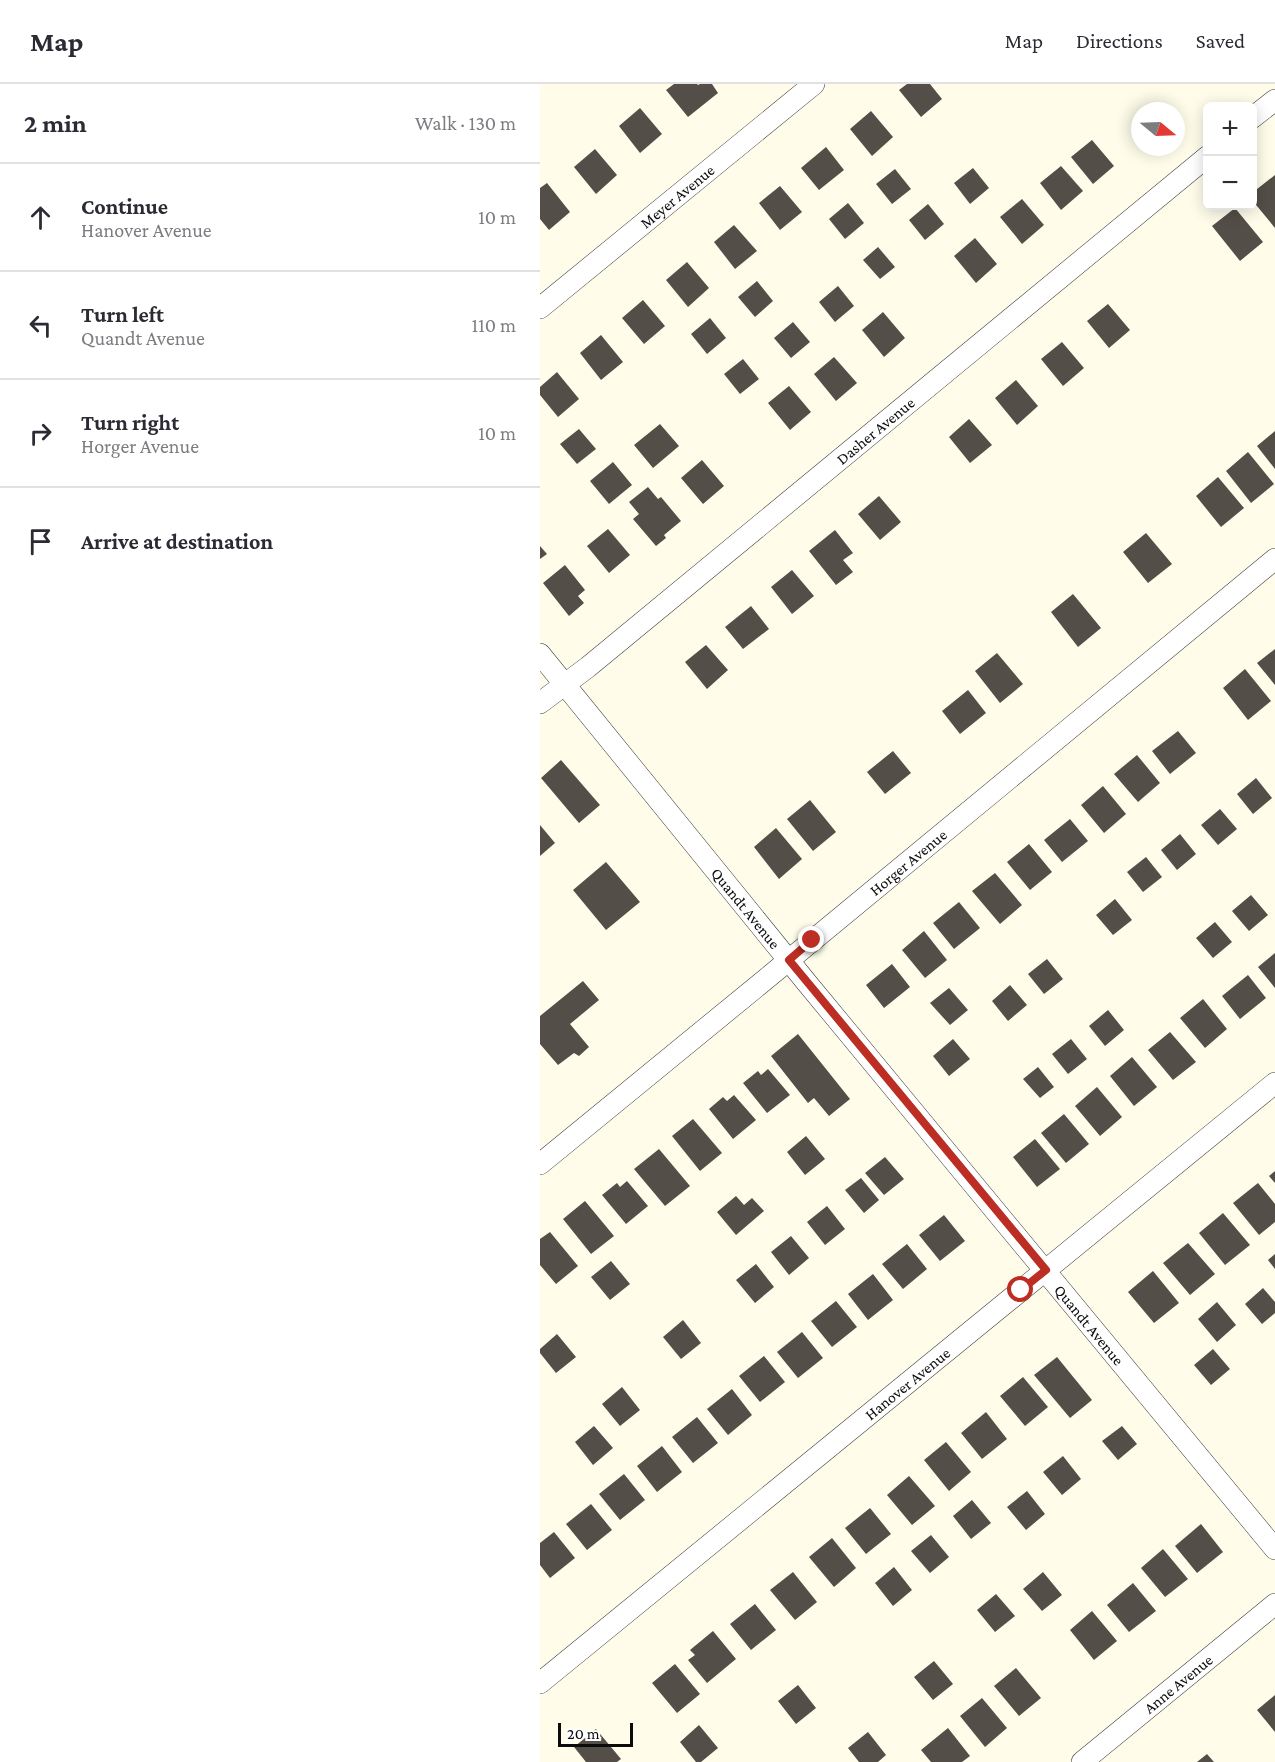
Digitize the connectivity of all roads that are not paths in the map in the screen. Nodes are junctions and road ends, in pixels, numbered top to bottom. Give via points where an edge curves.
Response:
1 (814, 84) edge
2 (1275, 100) edge
3 (1257, 114) edge
4 (1203, 160) edge
5 (540, 308) edge
6 (1275, 559) edge
7 (540, 654) edge
8 (566, 685) junction
9 (540, 703) edge
10 (789, 960) junction
11 (1275, 1083) edge
12 (540, 1164) edge
13 (1046, 1270) junction
14 (1275, 1549) edge
15 (1275, 1604) edge
16 (540, 1683) edge
17 (1082, 1762) edge

1 - 5 street, Meyer Avenue
2 - 3 street
4 - 8 street, Dasher Avenue
6 - 10 street, Horger Avenue
7 - 8 street, Quandt Avenue
8 - 9 street, Dasher Avenue
8 - 10 street, Quandt Avenue
10 - 12 street, Horger Avenue
10 - 13 street, Quandt Avenue
11 - 13 street, Hanover Avenue
13 - 14 street, Quandt Avenue
13 - 16 street, Hanover Avenue
15 - 17 street, Anne Avenue

